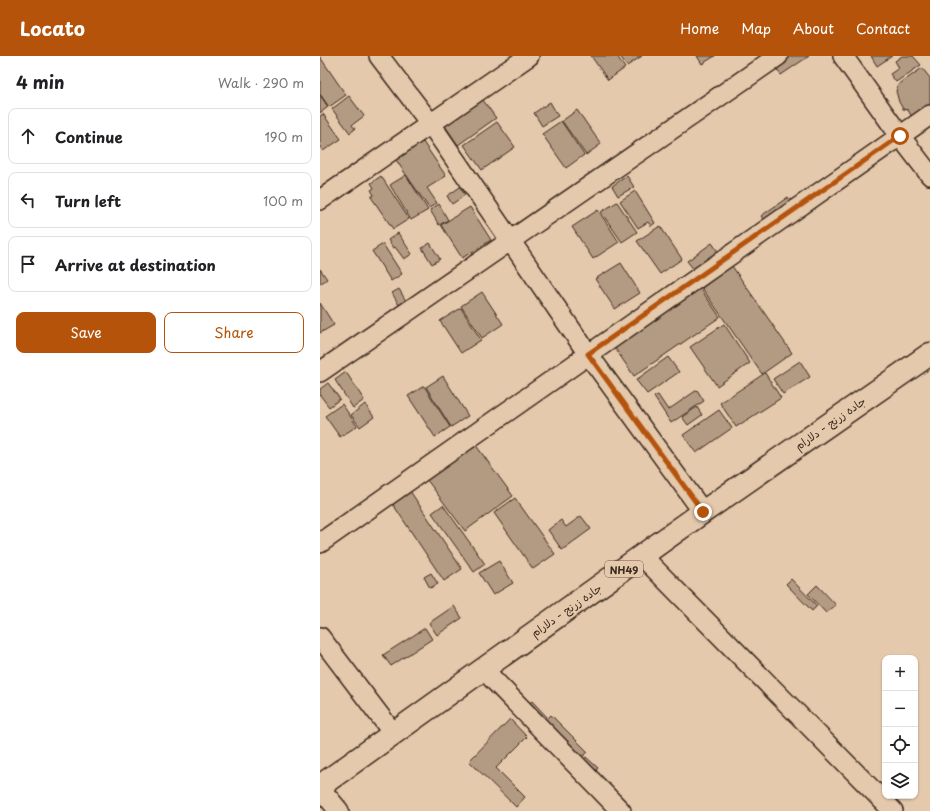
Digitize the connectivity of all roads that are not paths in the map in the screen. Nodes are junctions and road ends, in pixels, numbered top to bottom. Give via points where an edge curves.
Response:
1 (379, 56) edge
2 (529, 56) edge
3 (778, 56) edge
4 (843, 56) edge
5 (930, 115) edge
6 (430, 123) junction
7 (900, 136) junction
8 (930, 175) edge
9 (320, 200) edge
10 (511, 240) junction
11 (588, 354) junction
12 (930, 354) edge
13 (320, 372) edge
14 (703, 512) junction
15 (320, 543) edge
16 (642, 556) junction
17 (320, 637) edge
18 (483, 669) junction
19 (393, 733) junction
20 (320, 787) edge
21 (339, 811) edge
22 (621, 811) edge
23 (893, 811) edge

1 - 6 street
2 - 6 street
3 - 10 street
4 - 7 street
5 - 7 street
6 - 9 street
6 - 10 street
7 - 8 street
7 - 11 street
10 - 11 street
10 - 13 street
11 - 14 street
11 - 15 street
12 - 14 highway, جاده زرنج - دلارام / NH49
14 - 16 highway, جاده زرنج - دلارام / NH49
16 - 18 highway, جاده زرنج - دلارام / NH49
16 - 23 street
17 - 19 street
18 - 19 highway, جاده زرنج - دلارام / NH49
18 - 22 street
19 - 20 highway, جاده زرنج - دلارام / NH49
20 - 21 street

